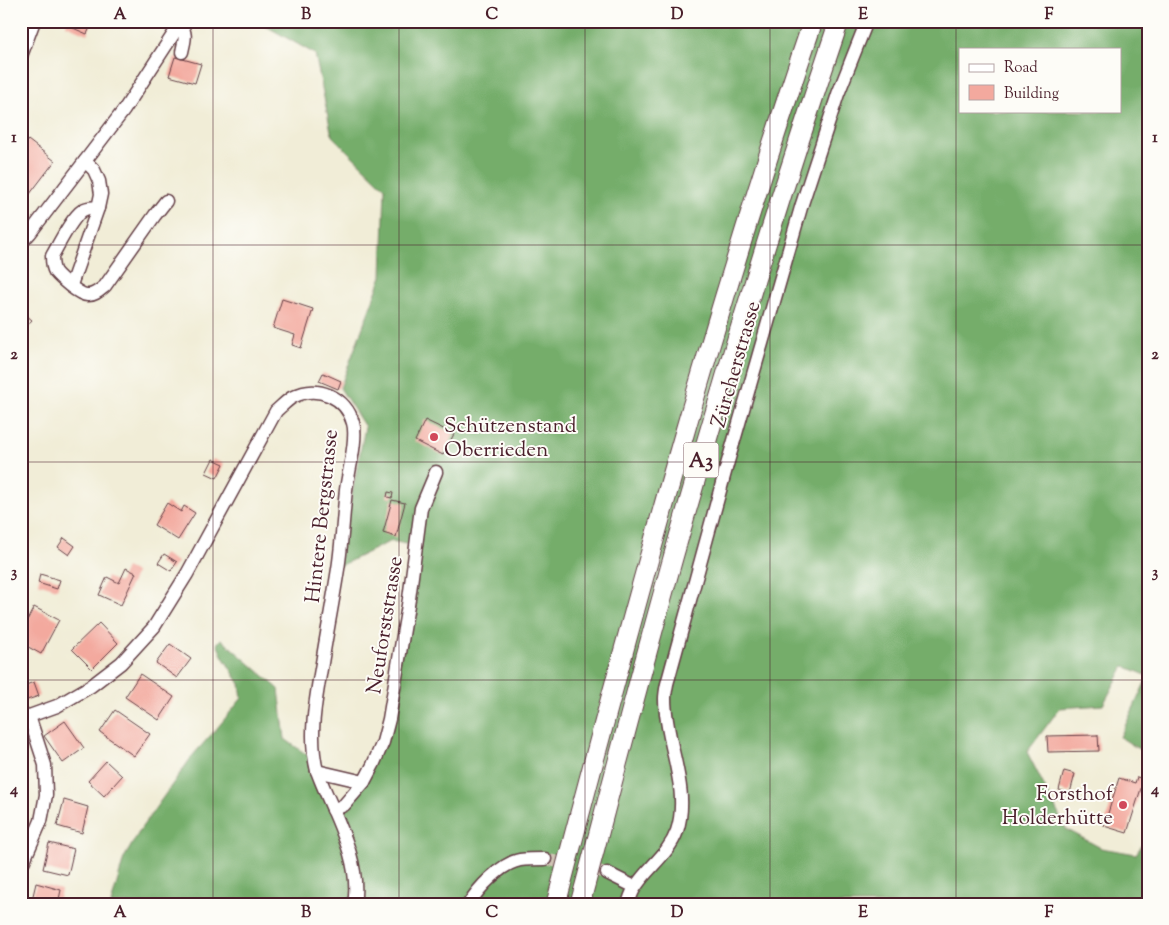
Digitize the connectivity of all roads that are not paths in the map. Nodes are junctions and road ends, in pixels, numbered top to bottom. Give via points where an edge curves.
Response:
1 (34, 21) edge
2 (813, 21) edge
3 (839, 21) edge
4 (867, 21) edge
5 (181, 23) edge
6 (182, 52) dead end
7 (21, 56) edge
8 (85, 161) junction
9 (166, 201) dead end
10 (98, 208) junction
11 (21, 243) edge
12 (71, 286) junction
13 (436, 472) dead end
14 (25, 718) edge
15 (317, 772) junction
16 (364, 782) junction
17 (333, 810) junction
18 (544, 859) tunnel mouth
19 (21, 866) edge
20 (607, 873) tunnel mouth
21 (635, 887) junction
22 (354, 904) edge
23 (469, 904) edge
24 (556, 904) edge
25 (580, 904) edge
26 (628, 904) edge

1 - 7 street
2 - 24 highway, A3 via 692,403
3 - 25 highway, A3 via 764,249 688,503
4 - 21 street, Zürcherstrasse via 838,94 802,204 667,684 665,699 681,792 681,817 667,850
5 - 6 street via 185,30
5 - 8 street via 124,110
8 - 10 street via 100,181
8 - 11 street
9 - 12 street via 105,286 86,296
10 - 12 street
10 - 12 street via 90,207 77,216 52,256 54,271
13 - 16 street, Neuforststrasse via 421,508 389,719 383,742
14 - 15 street, Hintere Bergstrasse via 57,706 91,686 121,663 154,627 187,574 276,411 292,397 312,390 339,400 348,411 355,435 316,700 313,730
14 - 19 street via 45,765 46,795 41,821
15 - 16 street
15 - 17 street, Hintere Bergstrasse
16 - 17 street, Neuforststrasse via 344,805
17 - 22 street, Hintere Bergstrasse via 351,857 356,891
18 - 23 street via 518,860 496,872 474,894
20 - 21 street
21 - 26 street, Zürcherstrasse

